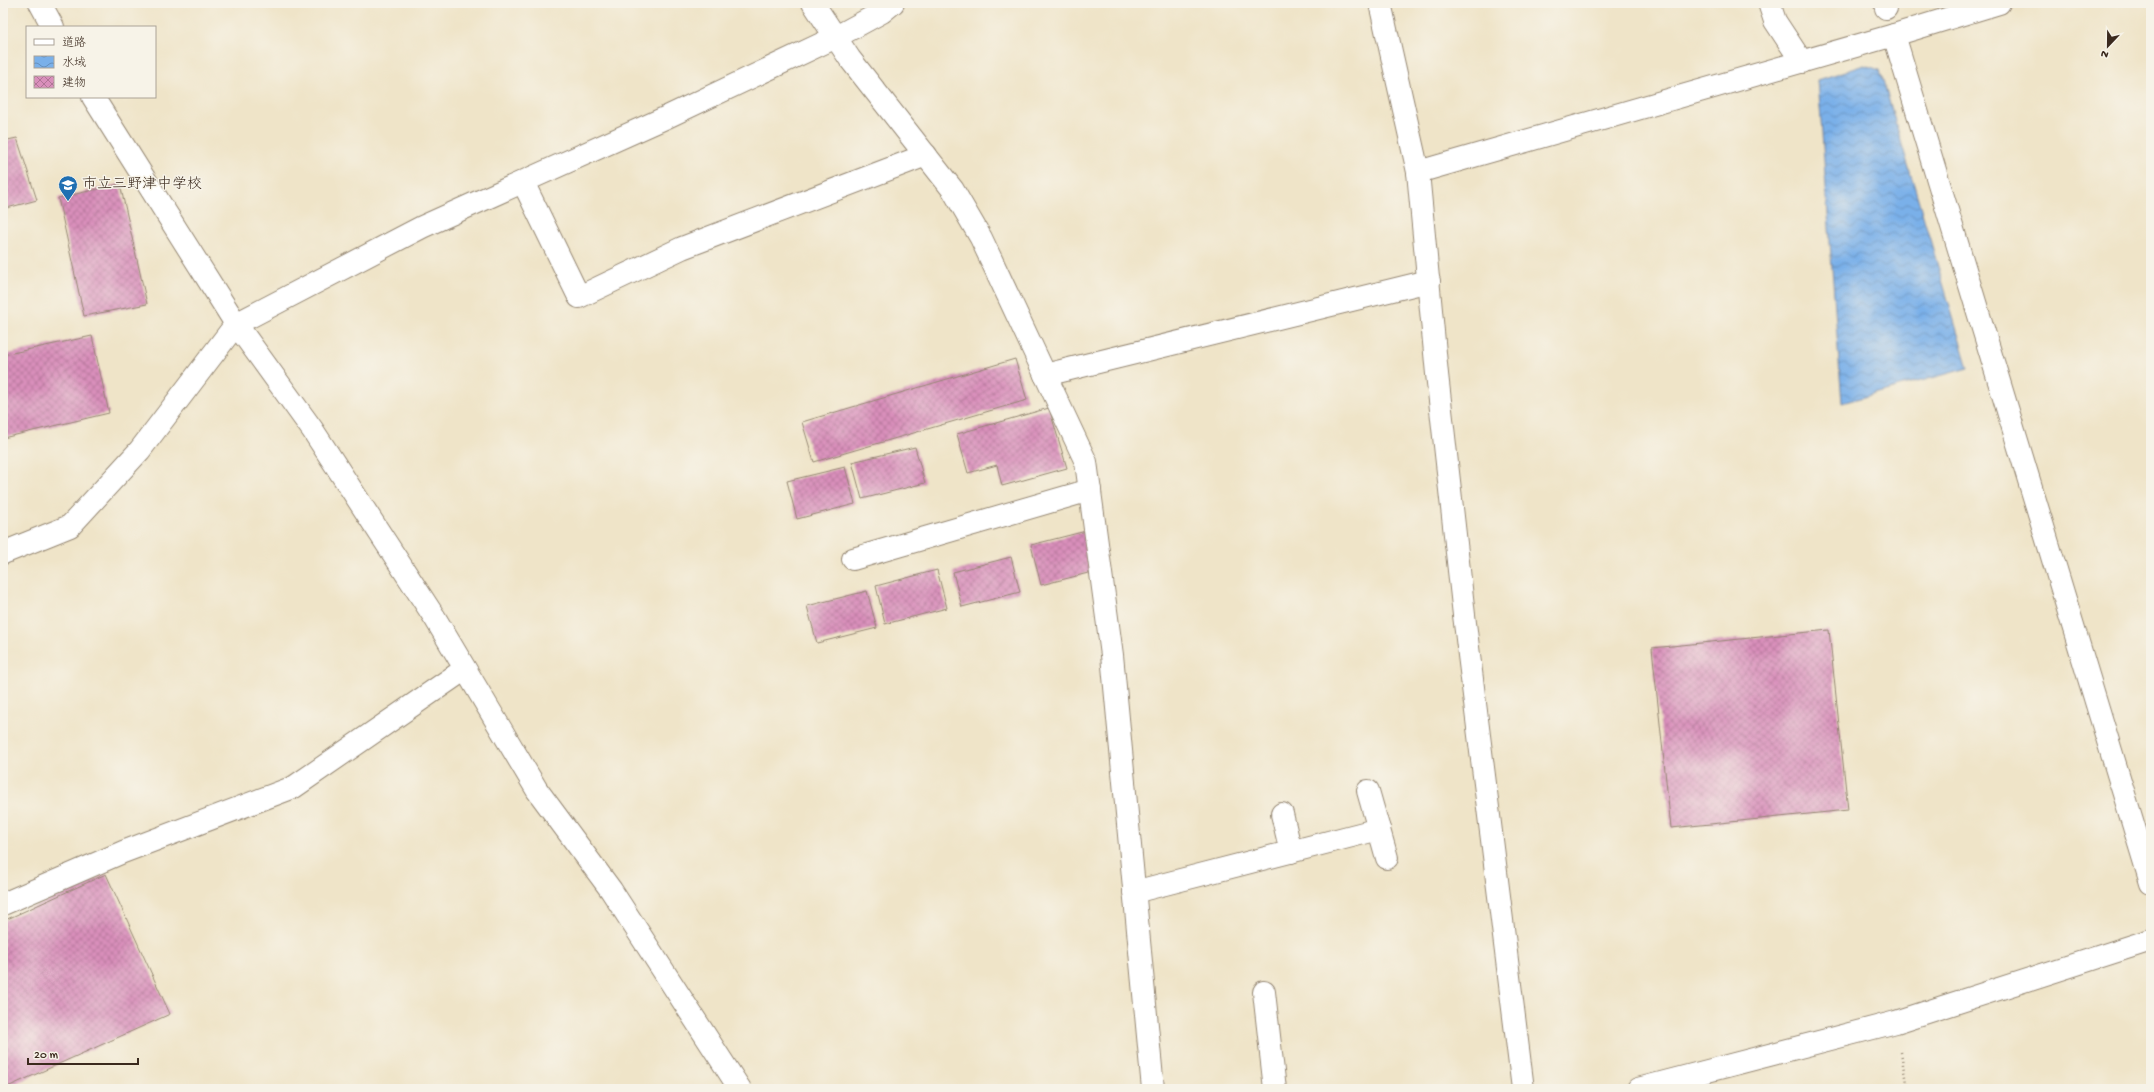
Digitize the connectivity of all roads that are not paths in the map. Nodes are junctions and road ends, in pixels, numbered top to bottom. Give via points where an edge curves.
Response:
1 (40, 3) edge
2 (813, 3) edge
3 (893, 3) edge
4 (1380, 3) edge
5 (1769, 3) edge
6 (1999, 3) edge
7 (52, 26) edge
8 (1894, 36) junction
9 (836, 37) junction
10 (1802, 62) junction
11 (94, 98) edge
12 (926, 155) junction
13 (1418, 172) junction
14 (523, 182) junction
15 (1429, 281) junction
16 (236, 324) junction
17 (1045, 375) junction
18 (1090, 490) junction
19 (3, 553) edge
20 (853, 559) dead end
21 (465, 669) junction
22 (1368, 791) dead end
23 (1282, 814) dead end
24 (1379, 829) junction
25 (1291, 852) junction
26 (1387, 858) dead end
27 (2151, 884) edge
28 (1134, 892) junction
29 (3, 904) edge
30 (2151, 940) edge
31 (1264, 992) dead end
32 (740, 1089) edge
33 (1153, 1089) edge
34 (1275, 1089) edge
35 (1523, 1089) edge
36 (1638, 1089) edge

1 - 7 street
2 - 9 street
3 - 9 street via 882,12
4 - 13 street
5 - 10 street via 1775,21
6 - 8 street
8 - 10 street
8 - 27 street
9 - 12 street via 850,59
9 - 14 street
10 - 13 street
11 - 16 street
12 - 14 street via 682,248 579,297
12 - 17 street via 953,190 981,238
13 - 15 street
14 - 16 street via 422,226
15 - 17 street
15 - 35 street via 1465,622
16 - 19 street via 140,450 70,526
16 - 21 street via 312,429
17 - 18 street via 1086,462
18 - 20 street
18 - 28 street via 1112,655
21 - 29 street via 294,787 123,852
21 - 32 street via 537,790 611,890
22 - 24 street
23 - 25 street
24 - 25 street
24 - 26 street
25 - 28 street
28 - 33 street
30 - 36 street via 1896,1022
31 - 34 street

